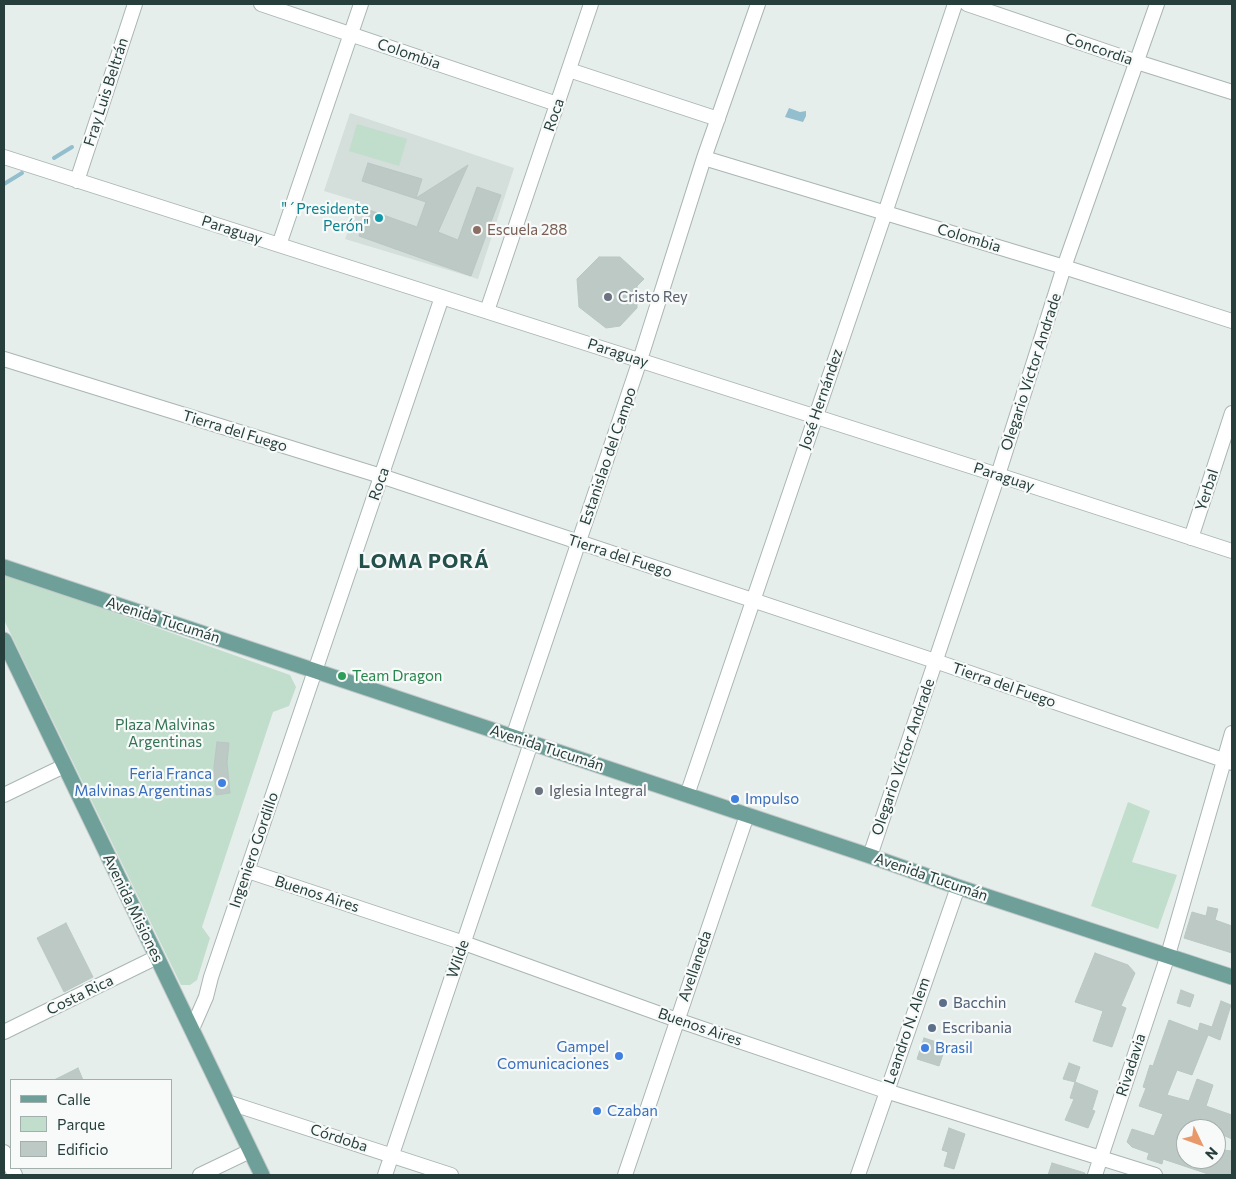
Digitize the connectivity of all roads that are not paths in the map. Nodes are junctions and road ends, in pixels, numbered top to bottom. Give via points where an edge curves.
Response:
1 (135, 4) edge
2 (261, 4) edge
3 (362, 4) edge
4 (591, 4) edge
5 (758, 4) edge
6 (954, 4) edge
7 (967, 4) edge
8 (1157, 4) edge
9 (351, 34) junction
10 (1137, 62) junction
11 (569, 70) junction
12 (1232, 92) edge
13 (557, 104) junction
14 (718, 119) junction
15 (4, 157) edge
16 (704, 158) junction
17 (78, 180) junction
18 (886, 213) junction
19 (279, 245) junction
20 (1064, 267) junction
21 (442, 297) junction
22 (487, 311) junction
23 (1232, 321) edge
24 (4, 359) edge
25 (640, 360) junction
26 (1232, 413) edge
27 (815, 416) junction
28 (998, 475) junction
29 (381, 476) junction
30 (1191, 538) junction
31 (578, 542) junction
32 (1232, 551) edge
33 (4, 567) edge
34 (753, 600) junction
35 (4, 640) edge
36 (935, 661) junction
37 (315, 671) junction
38 (1232, 733) edge
39 (513, 737) junction
40 (531, 743) junction
41 (1228, 762) edge
42 (64, 766) junction
43 (4, 795) edge
44 (687, 795) junction
45 (747, 815) junction
46 (870, 856) junction
47 (248, 871) junction
48 (958, 887) junction
49 (464, 943) junction
50 (1168, 955) junction
51 (157, 957) junction
52 (1232, 977) edge
53 (677, 1020) junction
54 (192, 1029) junction
55 (4, 1032) edge
56 (886, 1091) junction
57 (227, 1102) junction
58 (250, 1151) junction
59 (4, 1152) edge
60 (392, 1156) junction
61 (1100, 1158) junction
62 (10, 1165) edge
63 (200, 1175) edge
64 (262, 1175) edge
65 (386, 1175) edge
66 (451, 1175) edge
67 (625, 1175) edge
68 (858, 1175) edge
69 (1094, 1175) edge
70 (1155, 1175) edge

1 - 17 street, Fray Luis Beltrán
2 - 9 street, Colombia
3 - 9 street
4 - 11 street, Roca
5 - 14 street, Estanislao del Campo
6 - 18 street, José Hernández
7 - 10 street, Concordia
8 - 10 street, Olegario Víctor Andrade
9 - 13 street, Colombia
9 - 19 street
10 - 12 street, Concordia
10 - 20 street, Olegario Víctor Andrade
11 - 13 street, Roca
11 - 14 street
13 - 22 street, Roca
14 - 16 street, Estanislao del Campo
15 - 17 street, Paraguay
16 - 18 street, Colombia
16 - 25 street, Estanislao del Campo
17 - 19 street, Paraguay
18 - 20 street, Colombia
18 - 27 street, José Hernández
19 - 21 street, Paraguay
20 - 23 street, Colombia
20 - 28 street, Olegario Víctor Andrade
21 - 22 street, Paraguay
21 - 29 street, Roca
22 - 25 street, Paraguay
24 - 29 street, Tierra del Fuego
25 - 27 street, Paraguay
25 - 31 street, Estanislao del Campo
26 - 30 street, Yerbal
27 - 28 street, Paraguay
27 - 34 street, José Hernández
28 - 30 street, Paraguay
28 - 36 street, Olegario Víctor Andrade
29 - 31 street, Tierra del Fuego
29 - 37 street, Roca
30 - 32 street, Paraguay
31 - 34 street, Tierra del Fuego
31 - 39 street, Estanislao del Campo
33 - 37 main road, Avenida Tucumán
34 - 36 street, Tierra del Fuego
34 - 44 street, José Hernández
35 - 42 main road, Avenida Misiones
36 - 41 street, Tierra del Fuego
36 - 46 street, Olegario Víctor Andrade
37 - 39 main road, Avenida Tucumán
37 - 47 street, Ingeniero Gordillo
38 - 41 street, Rivadavia
39 - 40 main road, Avenida Tucumán
40 - 44 main road, Avenida Tucumán
40 - 49 street, Wilde
41 - 50 street, Rivadavia
42 - 43 street
42 - 51 main road, Avenida Misiones
44 - 45 main road, Avenida Tucumán
45 - 46 main road, Avenida Tucumán
45 - 53 street, Avellaneda
46 - 48 main road, Avenida Tucumán
47 - 49 street, Buenos Aires
47 - 54 street, Ingeniero Gordillo via 206,997
48 - 50 main road, Avenida Tucumán
48 - 56 street, Leandro N. Alem
49 - 53 street, Buenos Aires
49 - 60 street, Wilde
50 - 52 main road, Avenida Tucumán
50 - 61 street, Rivadavia
51 - 54 main road, Avenida Misiones
51 - 55 street, Costa Rica
53 - 56 street, Buenos Aires
53 - 67 street, Avellaneda
54 - 57 main road, Avenida Misiones
56 - 61 street, Buenos Aires
56 - 68 street, Leandro N. Alem
57 - 58 main road, Avenida Misiones
57 - 60 street, Córdoba
58 - 63 street
58 - 64 main road, Avenida Misiones
59 - 62 street
60 - 65 street, Wilde
60 - 66 street, Córdoba
61 - 69 street, Rivadavia
61 - 70 street, Buenos Aires

